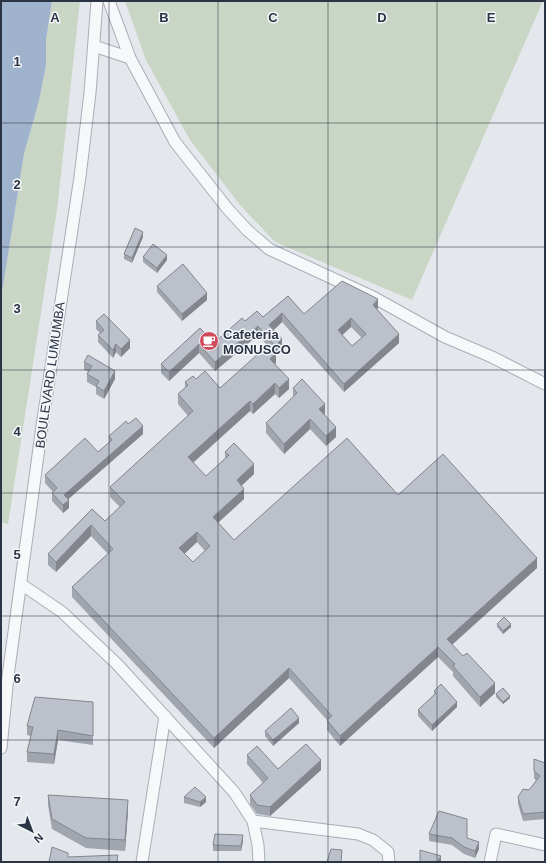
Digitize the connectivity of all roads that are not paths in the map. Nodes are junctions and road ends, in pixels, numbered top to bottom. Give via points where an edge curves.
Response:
1 (97, 1) edge
2 (109, 1) edge
3 (94, 46) junction
4 (130, 58) junction
5 (545, 384) edge
6 (21, 584) junction
7 (165, 716) junction
8 (1, 748) edge
9 (253, 821) junction
10 (545, 845) edge
11 (142, 862) edge
12 (259, 862) edge
13 (389, 862) edge
14 (490, 862) edge

1 - 3 street, BOULEVARD LUMUMBA
2 - 4 street
3 - 4 street
3 - 6 street, BOULEVARD LUMUMBA via 80,177
4 - 5 street via 175,142 227,208 269,249 373,296 445,337
6 - 7 street via 77,626
6 - 8 street, BOULEVARD LUMUMBA
7 - 9 street via 234,792
7 - 11 street
9 - 12 street
9 - 13 street via 358,834 373,840 388,852
10 - 14 street via 496,834

